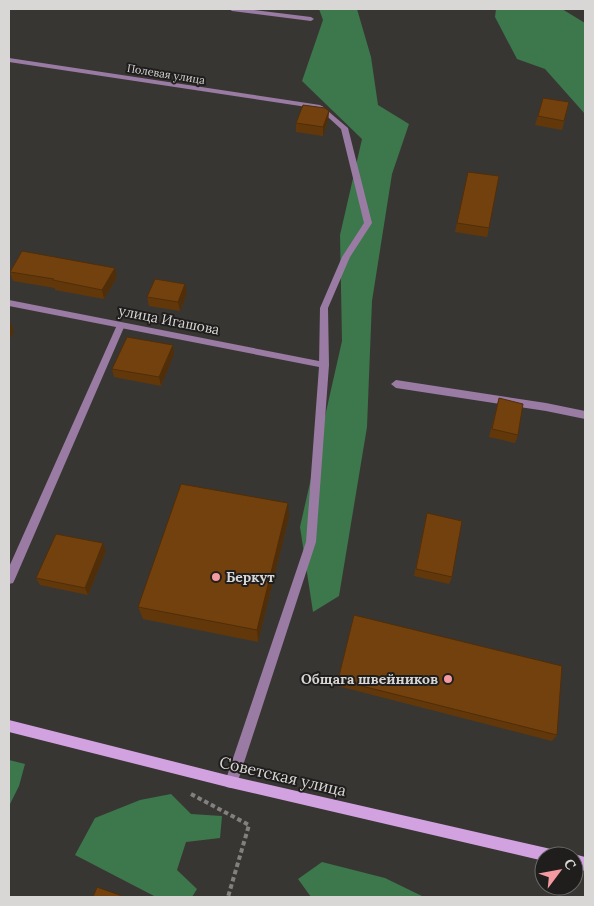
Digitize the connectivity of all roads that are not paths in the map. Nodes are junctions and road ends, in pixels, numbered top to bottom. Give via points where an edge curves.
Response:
1 (232, 9) edge
2 (311, 19) dead end
3 (9, 60) edge
4 (9, 303) edge
5 (121, 325) junction
6 (324, 365) junction
7 (396, 384) dead end
8 (585, 415) edge
9 (9, 579) edge
10 (9, 726) edge
11 (232, 782) junction
12 (534, 852) edge

1 - 2 street
3 - 6 street, Полевая улица via 320,107 344,128 368,223 346,257 324,308
4 - 5 street, улица Игашова
5 - 6 street, улица Игашова
5 - 9 street
6 - 11 street via 311,542
7 - 8 street
10 - 11 main road, Советская улица
11 - 12 main road, Советская улица

